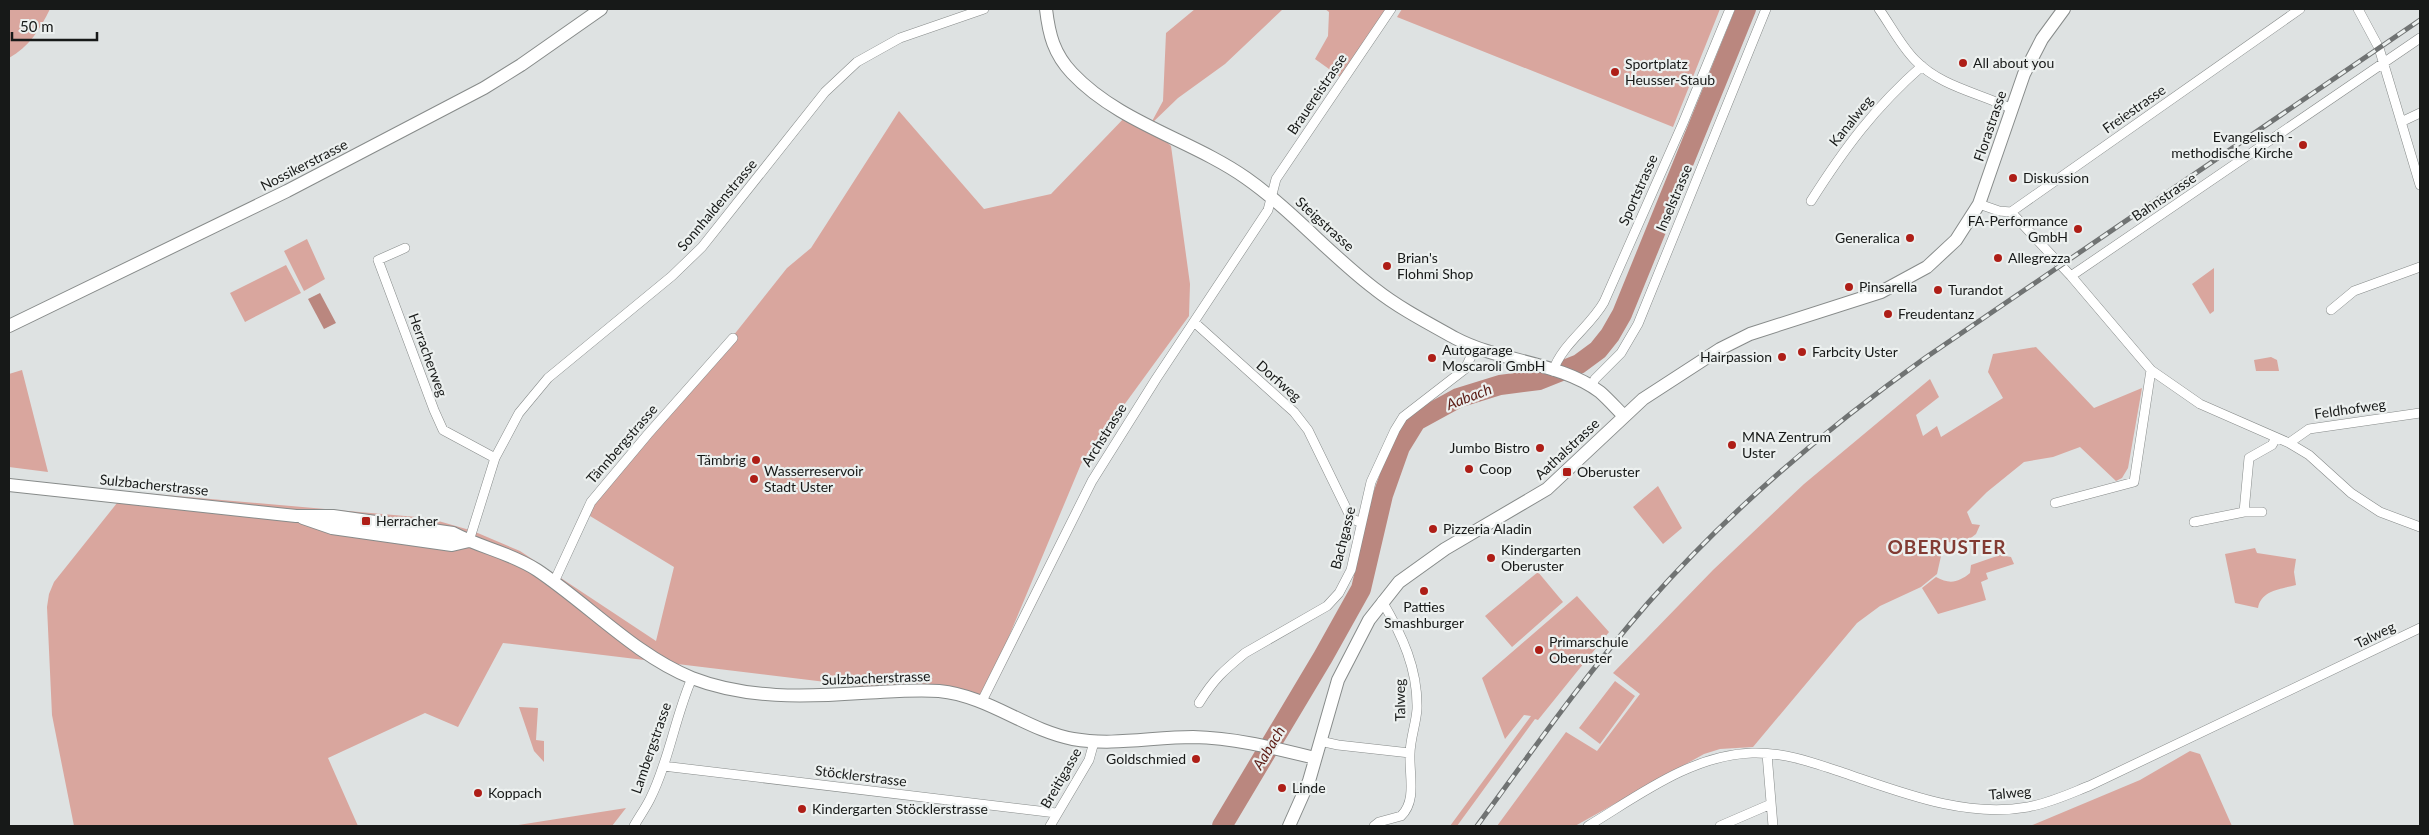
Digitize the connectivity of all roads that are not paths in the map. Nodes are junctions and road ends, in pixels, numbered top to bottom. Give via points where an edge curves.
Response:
1 (601, 9) edge
2 (984, 9) edge
3 (1046, 9) edge
4 (1391, 9) edge
5 (1730, 9) edge
6 (1766, 9) edge
7 (1879, 9) edge
8 (2064, 9) edge
9 (2300, 9) edge
10 (2358, 9) edge
11 (2420, 38) edge
12 (2384, 64) junction
13 (1922, 66) junction
14 (2012, 109) junction
15 (2420, 114) edge
16 (2401, 122) junction
17 (2420, 185) edge
18 (1272, 197) junction
19 (1812, 201) dead end
20 (1979, 204) junction
21 (2011, 212) junction
22 (405, 248) dead end
23 (2420, 267) edge
24 (2071, 276) junction
25 (2331, 310) dead end
26 (1194, 322) junction
27 (9, 326) edge
28 (733, 338) dead end
29 (1475, 348) junction
30 (1551, 368) junction
31 (2151, 370) junction
32 (1591, 387) junction
33 (2420, 413) edge
34 (1624, 416) junction
35 (2276, 438) junction
36 (2289, 443) junction
37 (495, 458) junction
38 (9, 485) edge
39 (2055, 503) dead end
40 (2244, 512) junction
41 (2262, 512) dead end
42 (2194, 522) dead end
43 (1361, 523) junction
44 (2420, 528) edge
45 (469, 542) junction
46 (554, 582) junction
47 (1382, 601) junction
48 (2420, 628) edge
49 (692, 678) junction
50 (982, 701) junction
51 (1199, 703) dead end
52 (1320, 741) junction
53 (1094, 742) junction
54 (1410, 753) junction
55 (1767, 754) junction
56 (1315, 758) junction
57 (663, 766) junction
58 (1771, 804) junction
59 (1056, 813) junction
60 (634, 826) edge
61 (1050, 826) edge
62 (1289, 826) edge
63 (1374, 826) edge
64 (1588, 826) edge
65 (1720, 826) edge
66 (1773, 826) edge

1 - 27 street, Nossikerstrasse via 484,88 287,191
2 - 37 street, Sonnhaldenstrasse via 900,38 865,57 840,78 825,92 702,248 548,378 519,413
3 - 18 street, Steigstrasse via 1051,42 1059,58 1087,87 1109,103 1244,177
4 - 18 street, Brauereistrasse via 1276,179
5 - 30 street, Sportstrasse via 1604,302 1592,321
6 - 32 street, Inselstrasse via 1638,324 1621,353
7 - 13 street via 1907,51
8 - 14 street, Florastrasse via 2036,51
9 - 21 street, Freiestrasse
10 - 12 street
11 - 12 street, Bahnstrasse
12 - 16 street
12 - 24 street, Bahnstrasse
13 - 14 street via 1956,86
13 - 19 street, Kanalweg via 1854,135
14 - 20 street, Florastrasse
15 - 16 street
16 - 17 street
18 - 26 street, Archstrasse via 1268,210
18 - 29 street, Steigstrasse via 1376,290
20 - 21 street
20 - 34 street, Aathalstrasse via 1949,246 1927,268 1908,280 1882,292 1750,334 1663,384
21 - 24 street
22 - 37 street, Herracherweg via 378,260 434,410 443,430
23 - 25 street via 2354,291
24 - 31 street
26 - 43 street, Dorfweg via 1294,412 1311,437 1351,518
26 - 50 street, Archstrasse via 1092,481
28 - 46 street, Tännbergstrasse via 591,502
29 - 30 street, Steigstrasse
29 - 43 street, Bachgasse via 1465,369 1403,417 1371,482
30 - 32 street, Steigstrasse
31 - 35 street via 2200,404
31 - 39 street via 2134,482
32 - 34 street, Steigstrasse
33 - 36 street, Feldhofweg via 2308,429
34 - 47 street, Aathalstrasse via 1568,472 1430,558
35 - 36 street
35 - 40 street via 2272,445 2249,458
36 - 44 street via 2325,468 2361,500 2380,512
37 - 45 street, Sonnhaldenstrasse
38 - 45 street, Sulzbacherstrasse via 296,516 332,528 452,545
40 - 41 street
40 - 42 street
43 - 51 street, Bachgasse via 1351,570 1339,593 1326,606 1240,658 1214,678
45 - 46 street, Sulzbacherstrasse via 502,551
46 - 49 street, Sulzbacherstrasse via 636,645
47 - 52 street, Aathalstrasse via 1355,644 1338,680
47 - 54 street, Talweg via 1406,650 1415,678 1417,710
48 - 55 street, Talweg via 2089,786 2053,801 2027,807 1959,807 1888,788 1808,760
49 - 50 street, Sulzbacherstrasse via 781,696 920,690 954,693
49 - 57 street, Lambergstrasse
50 - 53 street, Sulzbacherstrasse via 1054,734
52 - 54 street
52 - 56 street, Aathalstrasse
53 - 56 street, Sulzbacherstrasse via 1192,737 1235,740
53 - 59 street, Breitigasse via 1089,760
54 - 63 street, Talweg via 1410,805 1401,816
55 - 58 street
55 - 64 street, Talweg via 1727,756 1684,770
56 - 62 street, Aathalstrasse via 1309,781
57 - 59 street, Stöcklerstrasse
57 - 60 street, Lambergstrasse via 650,799
58 - 65 street
58 - 66 street
59 - 61 street, Breitigasse

